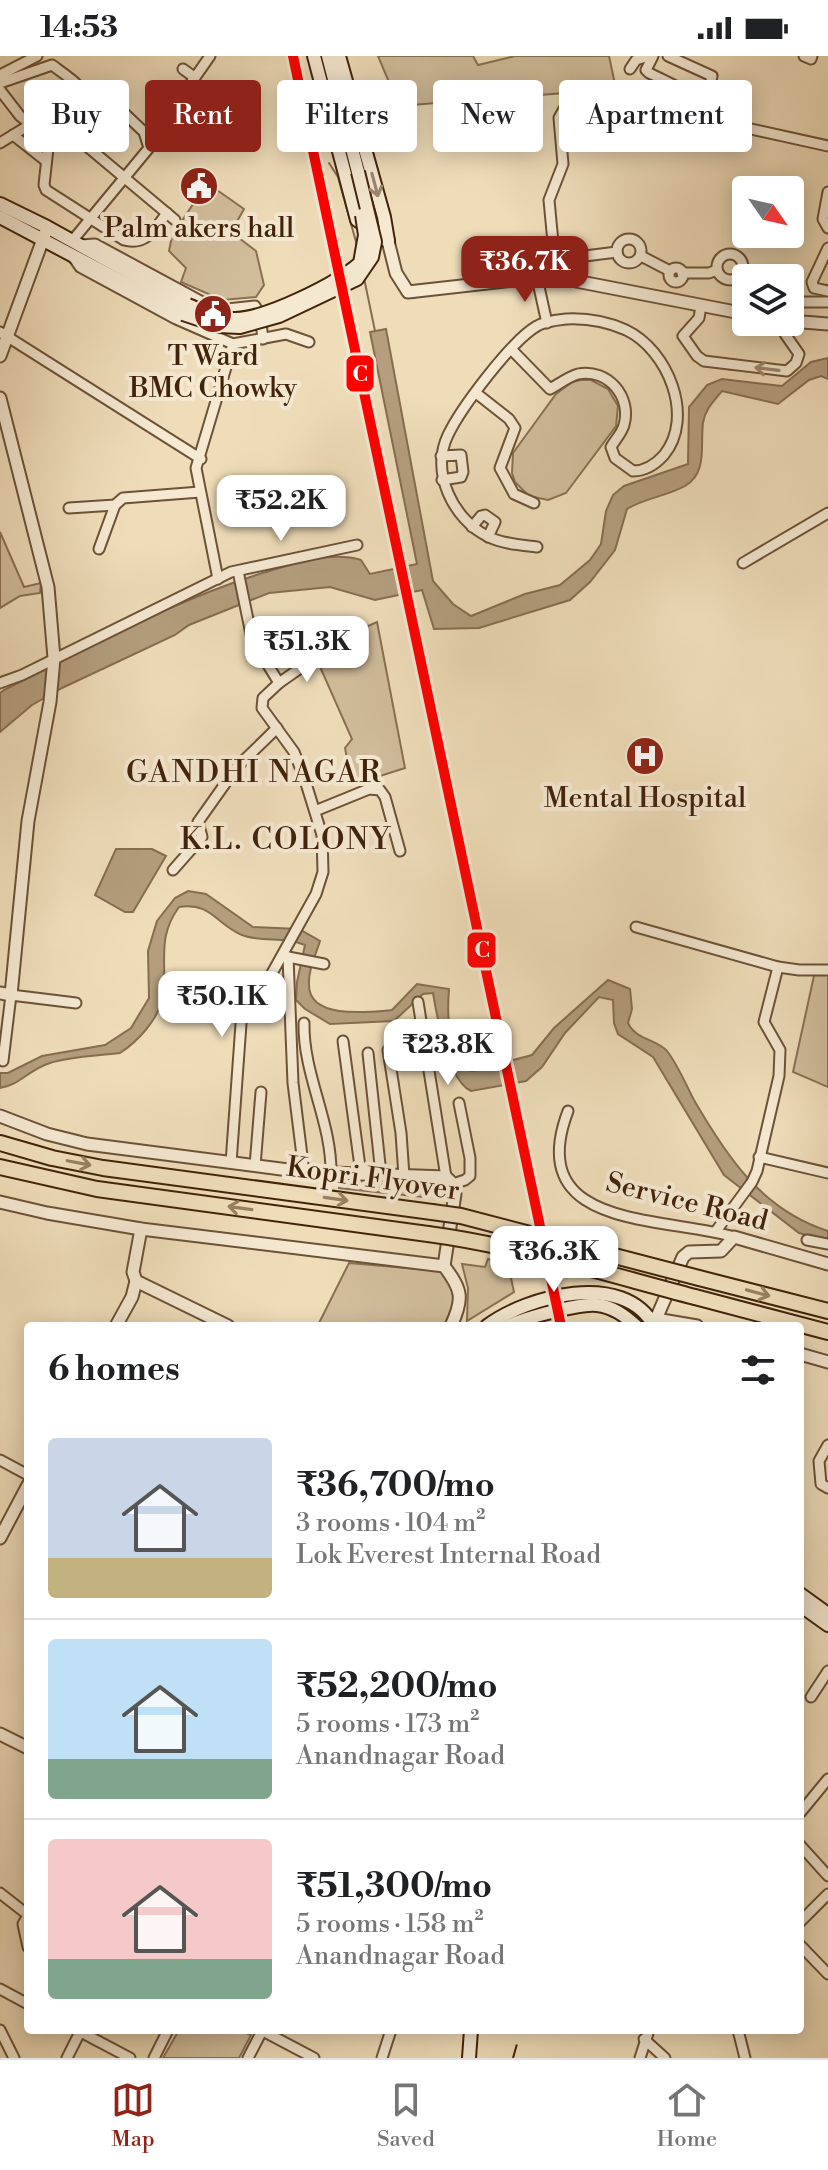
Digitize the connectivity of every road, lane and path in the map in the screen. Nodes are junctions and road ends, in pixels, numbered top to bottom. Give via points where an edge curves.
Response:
1 (40, 56) edge
2 (203, 56) edge
3 (210, 56) edge
4 (339, 56) edge
5 (651, 56) edge
6 (668, 56) edge
7 (804, 56) edge
8 (812, 56) edge
9 (321, 58) edge
10 (52, 65) junction
11 (630, 69) dead end
12 (189, 73) junction
13 (0, 75) edge
14 (71, 80) edge
15 (186, 80) edge
16 (0, 83) edge
17 (0, 90) edge
18 (129, 118) edge
19 (24, 119) edge
20 (24, 128) edge
21 (13, 135) junction
22 (0, 143) edge
23 (828, 146) edge
24 (47, 152) edge
25 (94, 152) edge
26 (46, 161) junction
27 (124, 176) junction
28 (828, 192) edge
29 (0, 204) edge
30 (0, 217) edge
31 (90, 219) junction
32 (828, 228) edge
33 (45, 233) junction
34 (388, 241) junction
35 (75, 247) junction
36 (828, 248) edge
37 (617, 252) junction
38 (641, 256) junction
39 (742, 264) edge
40 (717, 270) junction
41 (669, 274) junction
42 (681, 277) junction
43 (537, 278) junction
44 (732, 280) edge
45 (828, 291) edge
46 (671, 299) junction
47 (804, 302) edge
48 (828, 302) edge
49 (701, 306) junction
50 (732, 312) edge
51 (547, 323) junction
52 (804, 323) edge
53 (828, 324) edge
54 (786, 336) edge
55 (263, 339) junction
56 (309, 342) dead end
57 (2, 343) edge
58 (233, 344) junction
59 (512, 350) junction
60 (476, 393) junction
61 (0, 398) edge
62 (441, 456) junction
63 (199, 464) junction
64 (442, 480) junction
65 (200, 492) junction
66 (534, 503) dead end
67 (115, 505) junction
68 (69, 508) dead end
69 (828, 513) edge
70 (472, 527) junction
71 (488, 537) junction
72 (357, 545) dead end
73 (537, 547) dead end
74 (99, 549) dead end
75 (743, 563) dead end
76 (239, 575) junction
77 (218, 579) junction
78 (316, 657) dead end
79 (53, 662) junction
80 (0, 683) edge
81 (279, 683) junction
82 (277, 728) junction
83 (315, 811) junction
84 (400, 851) dead end
85 (173, 870) dead end
86 (636, 927) dead end
87 (284, 956) junction
88 (324, 964) dead end
89 (778, 967) junction
90 (828, 970) edge
91 (6, 994) edge
92 (418, 1002) dead end
93 (76, 1003) dead end
94 (304, 1023) dead end
95 (343, 1041) dead end
96 (388, 1050) dead end
97 (368, 1053) dead end
98 (3, 1061) dead end
99 (261, 1092) dead end
100 (459, 1103) dead end
101 (568, 1111) dead end
102 (0, 1116) edge
103 (0, 1143) edge
104 (759, 1157) junction
105 (231, 1163) junction
106 (255, 1166) junction
107 (0, 1167) edge
108 (304, 1172) junction
109 (828, 1173) edge
110 (331, 1174) junction
111 (361, 1174) junction
112 (381, 1174) junction
113 (404, 1176) junction
114 (449, 1180) junction
115 (0, 1202) edge
116 (141, 1229) junction
117 (716, 1231) junction
118 (734, 1237) junction
119 (807, 1240) dead end
120 (828, 1244) edge
121 (828, 1264) edge
122 (444, 1266) junction
123 (134, 1285) junction
124 (823, 1310) edge
125 (516, 1317) edge
126 (111, 1322) edge
127 (118, 1322) edge
128 (219, 1322) edge
129 (453, 1322) edge
130 (646, 1322) edge
131 (648, 1322) edge
132 (789, 1322) edge
133 (804, 1326) edge
134 (828, 1332) edge
135 (804, 1355) edge
136 (828, 1362) edge
137 (828, 1445) edge
138 (0, 1460) edge
139 (24, 1473) edge
140 (828, 1488) edge
141 (24, 1493) edge
142 (0, 1538) edge
143 (804, 1590) edge
144 (804, 1597) edge
145 (828, 1607) edge
146 (804, 1608) edge
147 (828, 1614) edge
148 (828, 1625) edge
149 (828, 1671) edge
150 (811, 1697) dead end
151 (0, 1734) edge
152 (24, 1746) edge
153 (827, 1784) edge
154 (804, 1809) edge
155 (804, 1849) edge
156 (828, 1876) edge
157 (0, 1893) edge
158 (828, 1894) edge
159 (24, 1913) edge
160 (804, 1918) edge
161 (804, 1949) edge
162 (828, 1974) edge
163 (1, 1991) edge
164 (24, 2002) edge
165 (0, 2030) edge
166 (84, 2034) edge
167 (88, 2034) edge
168 (166, 2034) edge
169 (260, 2034) edge
170 (269, 2034) edge
171 (390, 2034) edge
172 (471, 2034) edge
173 (739, 2034) edge
174 (646, 2035) edge
175 (471, 2057) edge
176 (14, 2058) edge
177 (67, 2058) edge
178 (130, 2058) edge
179 (154, 2058) edge
180 (248, 2058) edge
181 (314, 2058) edge
182 (382, 2058) edge
183 (640, 2058) edge
184 (665, 2058) edge
185 (745, 2058) edge

1 - 10 street
1 - 13 street
2 - 12 street
3 - 12 street
4 -> 34 main road
5 - 6 street via 649,73 708,96 712,76
5 - 11 street via 636,60
7 - 8 street
9 - 34 main road via 357,220
9 - 35 main road, bridge via 375,242 357,279 279,316 240,327 219,326
10 - 14 street
10 - 16 street
12 - 15 street
17 - 19 street
18 - 27 street via 144,132 149,148
20 - 21 street
21 - 22 street
21 - 26 street
23 - 37 street via 606,97 564,109 559,118 563,164 549,200 554,253 561,259
24 - 26 street
25 - 27 street
26 - 31 street via 46,190
27 - 31 street
27 - 31 street via 171,217 146,239 129,242
28 - 32 street via 823,219
29 - 33 main road
30 - 33 main road
31 - 35 street
33 - 35 main road
33 - 57 street
34 - 43 street via 396,273 408,292
35 - 55 street via 95,244 206,304 227,309 255,306
35 - 58 street via 80,267
36 - 45 street via 812,282 814,288
37 - 38 street via 627,263
37 - 38 street via 621,241 633,239
38 - 41 street
39 - 40 street via 728,254 720,258
40 - 42 street
40 - 44 street
41 - 42 street via 674,282
41 - 46 street
42 - 46 street
43 - 46 street
43 - 51 street
46 - 49 street
47 - 48 street
49 - 50 street
54 -> 49 street via 799,354 787,371 704,361 683,336 699,318
51 - 59 street
51 - 59 street via 605,323 646,345 677,401 674,440 658,461 633,471 615,458 611,447 624,427 626,407 607,380 578,374 550,389
52 - 53 street
55 - 56 street via 286,334
55 - 58 street
57 - 63 street
58 - 63 street
59 - 60 street
60 - 62 street via 448,435
60 - 66 street via 515,428 500,468 514,494
61 - 79 street via 48,587
62 - 64 street
62 - 64 street via 461,455 463,472
63 - 65 street
64 - 70 street
65 - 67 street via 123,498
65 - 77 street
67 - 68 street
67 - 74 street
69 - 75 street
70 - 71 street
70 - 71 street via 485,515 495,522
71 - 73 street
72 - 76 street
76 - 77 street
76 - 81 street via 255,647
77 - 79 street
78 - 81 street
79 - 80 street
79 - 91 street
81 - 82 street via 261,703
82 - 83 street via 294,752
82 - 85 street via 237,767 198,822 202,837
83 - 84 street via 369,789 380,790
83 - 87 street via 324,847 323,872
86 - 89 street
87 - 88 street
87 - 105 street via 263,990 242,1010
87 - 108 street
89 - 90 street
89 - 104 street via 764,1022 780,1050 779,1076
91 - 93 street
91 - 98 street
92 - 114 street
94 - 110 street
95 - 111 street
96 - 113 street
97 - 112 street
99 - 106 street
100 - 114 street via 470,1176
101 - 117 street, Service Road via 559,1162 567,1185 578,1194 608,1213
102 - 105 street via 87,1144
103 -> 124 highway, Kopri Flyover, bridge via 103,1168 461,1216
104 - 109 street
104 - 117 street via 752,1182
105 - 106 street
106 - 108 street
132 -> 107 highway, Kopri Flyover, bridge via 455,1238 97,1189
108 - 110 street
110 - 111 street
111 - 112 street
112 - 113 street
113 - 114 street
114 - 122 street via 455,1194
115 - 116 street
116 - 122 street
116 - 123 street
117 - 118 street, Service Road
118 - 121 street, Service Road
118 - 131 street via 721,1251 689,1252 683,1257
119 - 120 street
122 - 129 street via 461,1295
123 - 126 street
123 - 127 street
123 - 128 street
125 - 130 main road via 614,1294 634,1304
134 -> 133 highway, Kopri Flyover, bridge
135 - 136 street
137 - 140 street via 819,1461 821,1484
138 - 139 street
141 - 142 street
143 - 145 main road
144 - 147 main road
146 - 148 main road
149 - 150 street
151 - 152 street
153 - 154 street
155 - 156 street
157 - 159 street
158 - 160 street
161 - 162 street
163 - 164 street
165 - 176 street
166 - 177 street
167 - 178 street
168 - 179 street
169 - 180 street
170 - 181 street
171 - 182 street
172 - 175 main road
173 - 185 street
174 - 183 street
174 - 184 street

